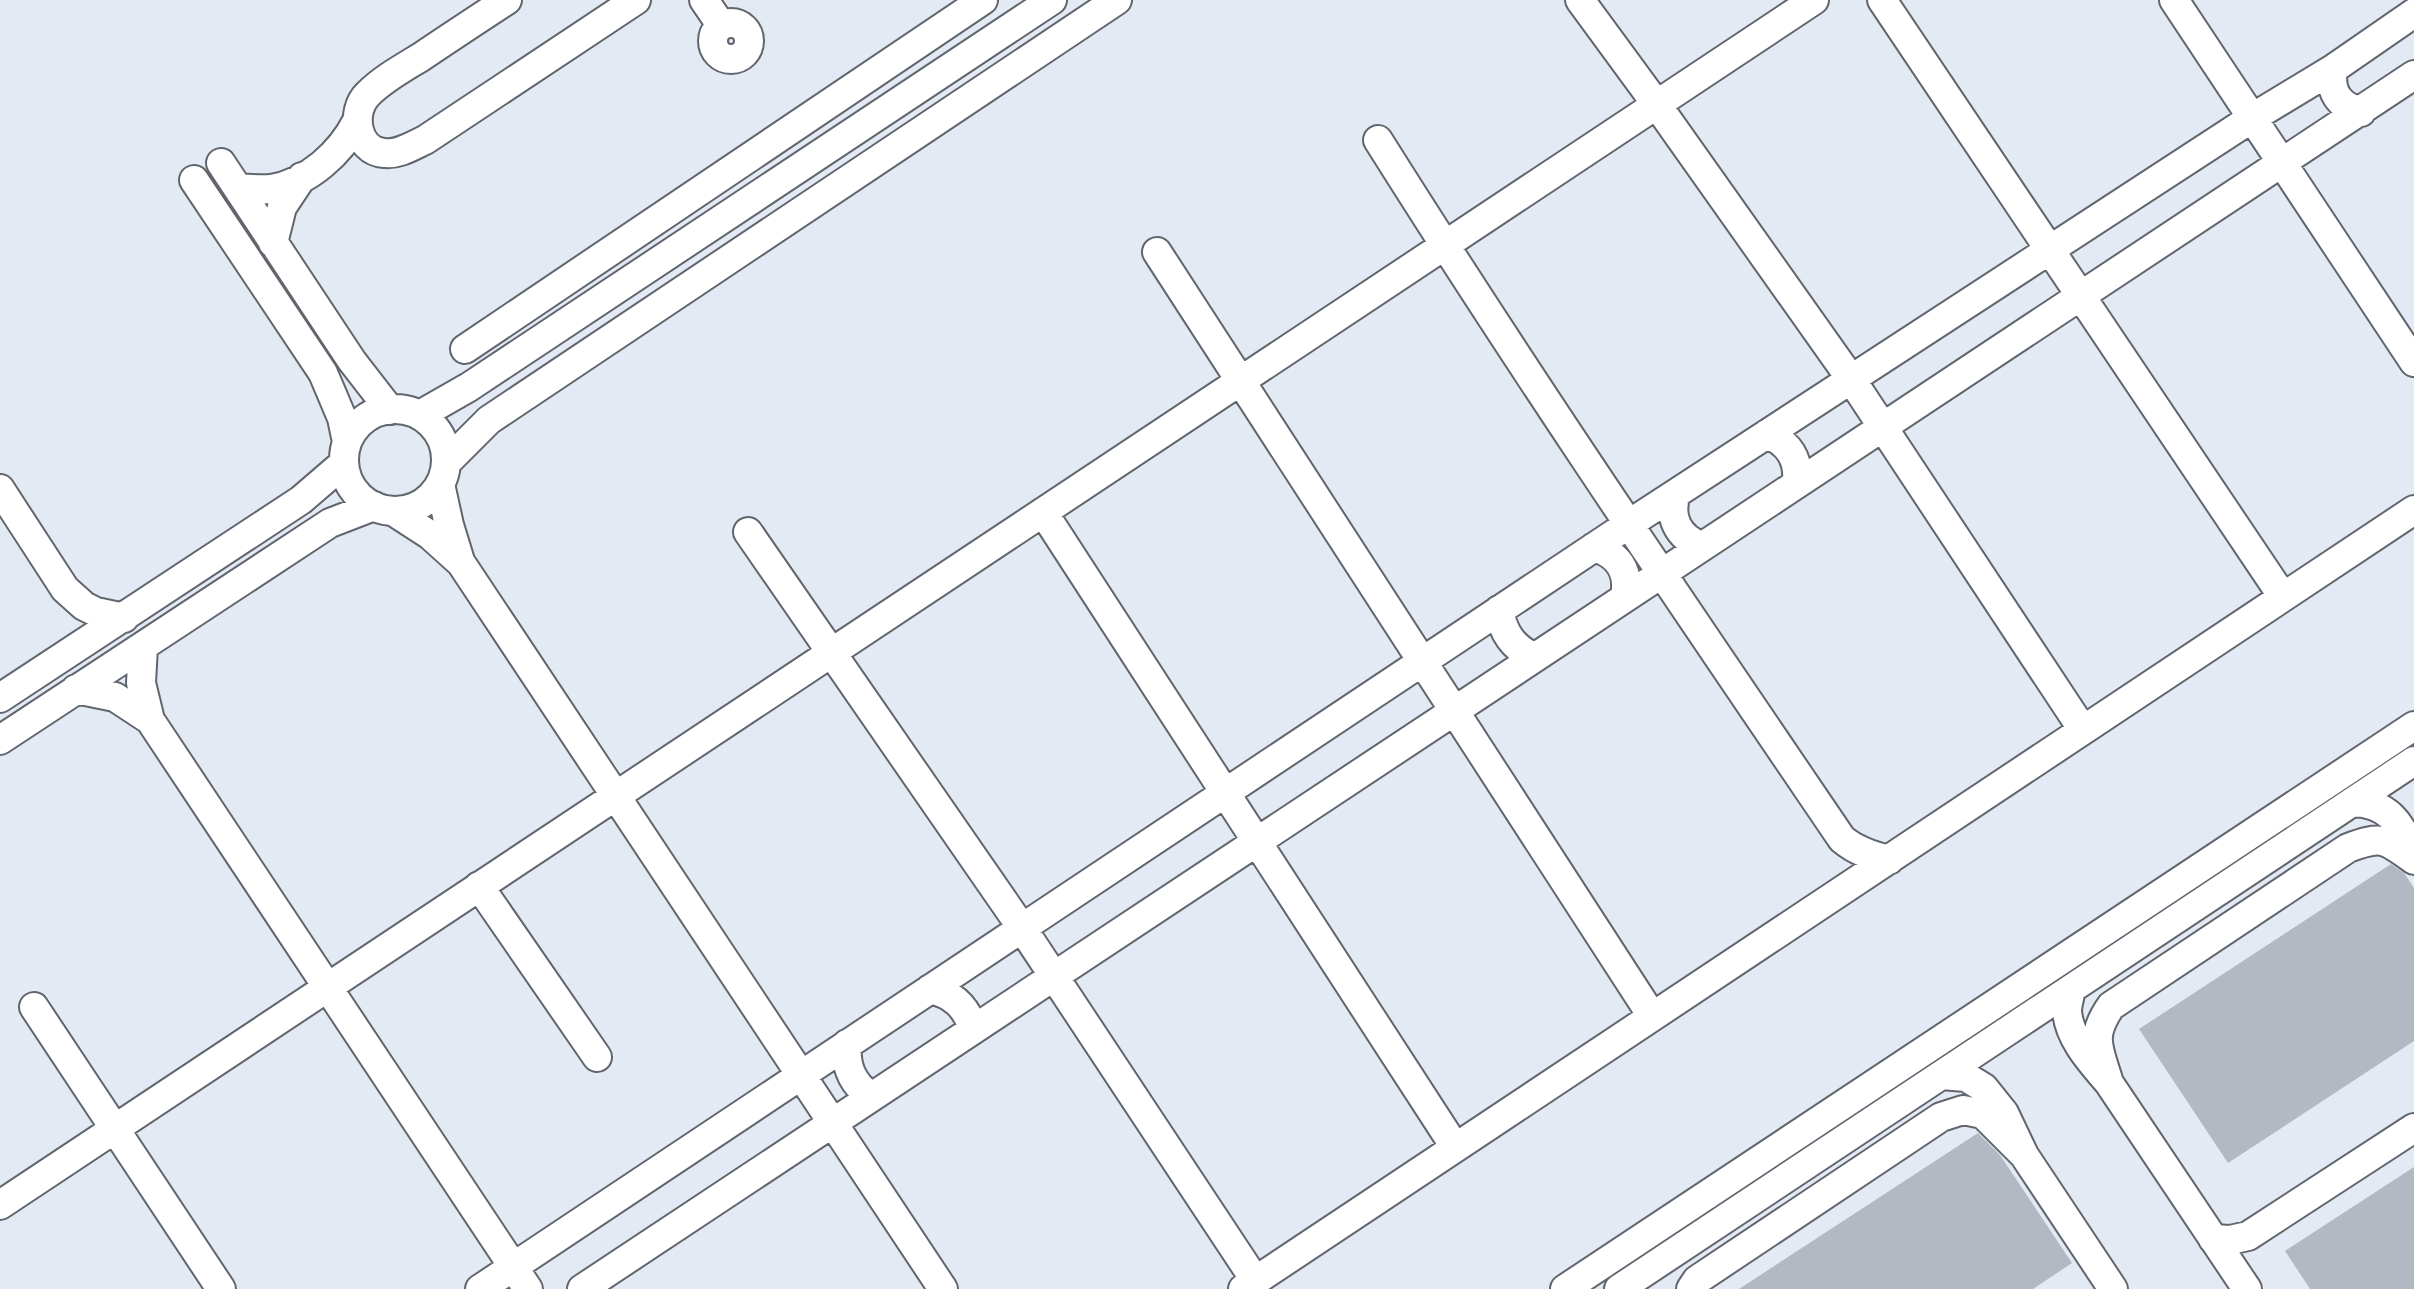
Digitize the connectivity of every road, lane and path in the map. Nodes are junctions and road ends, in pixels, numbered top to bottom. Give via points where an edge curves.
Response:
1 (507, 0) edge
2 (636, 0) edge
3 (704, 0) edge
4 (983, 0) edge
5 (1052, 0) edge
6 (1117, 0) edge
7 (1580, 0) edge
8 (1814, 0) edge
9 (1882, 0) edge
10 (2174, 0) edge
11 (2414, 13) edge
12 (721, 25) dead end
13 (2333, 69) junction
14 (2414, 75) edge
15 (1657, 105) junction
16 (2361, 112) junction
17 (2252, 118) junction
18 (357, 121) junction
19 (790, 130) junction
20 (1378, 140) dead end
21 (382, 154) junction
22 (810, 161) junction
23 (2281, 162) junction
24 (221, 163) dead end
25 (314, 169) junction
26 (194, 180) dead end
27 (238, 188) junction
28 (272, 243) junction
29 (1444, 245) junction
30 (2049, 250) junction
31 (1157, 252) dead end
32 (2080, 295) junction
33 (465, 349) dead end
34 (2414, 362) edge
35 (1851, 379) junction
36 (1240, 381) junction
37 (390, 410) junction
38 (420, 415) junction
39 (1882, 426) junction
40 (1767, 433) junction
41 (345, 453) junction
42 (443, 473) junction
43 (1797, 482) junction
44 (0, 489) edge
45 (1676, 494) junction
46 (384, 508) junction
47 (2414, 510) edge
48 (1043, 512) junction
49 (1629, 524) junction
50 (748, 532) dead end
51 (1701, 546) junction
52 (1594, 547) junction
53 (461, 564) junction
54 (1661, 572) junction
55 (65, 589) junction
56 (1625, 596) junction
57 (2283, 597) junction
58 (1499, 610) junction
59 (124, 618) junction
60 (143, 646) junction
61 (71, 651) junction
62 (832, 652) junction
63 (1533, 657) junction
64 (1422, 662) junction
65 (76, 689) junction
66 (0, 698) edge
67 (1453, 710) junction
68 (150, 720) junction
69 (2414, 726) edge
70 (2083, 730) junction
71 (0, 740) edge
72 (2414, 761) edge
73 (1226, 792) junction
74 (615, 795) junction
75 (2352, 802) junction
76 (1842, 839) junction
77 (1257, 840) junction
78 (2414, 854) edge
79 (1889, 860) junction
80 (2414, 860) edge
81 (478, 886) junction
82 (1848, 888) junction
83 (1022, 928) junction
84 (1053, 975) junction
85 (327, 987) junction
86 (930, 989) junction
87 (2071, 989) junction
88 (34, 1007) dead end
89 (1652, 1016) junction
90 (973, 1028) junction
91 (847, 1044) junction
92 (597, 1056) dead end
93 (801, 1075) junction
94 (1941, 1076) junction
95 (2109, 1083) junction
96 (870, 1096) junction
97 (832, 1122) junction
98 (2414, 1128) edge
99 (114, 1129) junction
100 (1455, 1147) junction
101 (2024, 1156) junction
102 (0, 1205) edge
103 (2213, 1239) junction
104 (521, 1278) edge
105 (1654, 1278) edge
106 (1249, 1285) edge
107 (221, 1289) edge
108 (480, 1289) edge
109 (582, 1289) edge
110 (943, 1289) edge
111 (1565, 1289) edge
112 (1619, 1289) edge
113 (1690, 1289) edge
114 (2113, 1289) edge
115 (2247, 1289) edge

1 - 18 street via 375,88 362,100
2 - 21 street via 425,140
3 - 12 street
4 - 19 street
5 - 22 street
6 - 42 street via 489,420
7 - 15 street
8 - 15 street
9 - 30 street
10 - 17 street
11 - 13 street
13 - 16 street via 2333,92 2340,102
13 - 17 street
14 - 16 street
15 - 29 street
15 - 35 street
16 - 23 street
17 - 23 street
17 - 30 street
18 - 21 street via 364,141
18 - 25 street via 344,143
19 - 22 street
19 - 33 street
20 - 29 street
21 - 25 street via 354,154
22 - 38 street
23 - 32 street
23 - 34 street
24 - 27 street
25 - 27 street via 272,189
25 - 28 street via 282,207
26 - 41 street via 323,373 342,418
27 - 28 street
28 - 37 street
29 - 36 street
29 - 49 street
30 - 32 street
30 - 35 street
31 - 36 street
32 - 39 street
32 - 57 street
35 - 39 street
35 - 40 street
36 - 48 street
36 - 64 street
37 - 38 street
37 - 41 street via 359,423
38 - 42 street via 435,427 444,444
39 - 43 street
39 - 70 street
40 - 43 street via 1791,451
40 - 45 street
41 - 46 street via 348,481 359,496
41 - 59 street via 300,500
42 - 46 street via 428,498 412,508
42 - 53 street via 449,525
43 - 51 street
44 - 55 street
45 - 49 street
45 - 51 street via 1675,522 1685,537
46 - 53 street via 430,535
46 - 60 street via 330,523
47 - 57 street
48 - 62 street
48 - 73 street
49 - 52 street
49 - 54 street
50 - 62 street
51 - 54 street
52 - 56 street via 1620,563 1627,581
52 - 58 street
53 - 74 street
54 - 56 street
54 - 76 street
55 - 59 street via 96,612
55 - 61 street
56 - 63 street
57 - 70 street
58 - 63 street via 1506,634
58 - 64 street
59 - 61 street
60 - 65 street
60 - 68 street via 141,683
61 - 66 street
62 - 74 street
62 - 83 street
63 - 67 street
64 - 67 street
64 - 73 street
65 - 68 street via 115,697
65 - 71 street
67 - 77 street
67 - 89 street
68 - 85 street
69 - 111 street
70 - 79 street
72 - 75 street
73 - 77 street
73 - 83 street
74 - 81 street
74 - 93 street
75 - 78 street via 2378,807 2392,816
75 - 87 street
76 - 79 street
76 - 82 street
77 - 84 street
77 - 100 street
79 - 82 street
80 - 95 street via 2388,842 2371,839 2348,848 2111,1006 2099,1023 2096,1041
81 - 85 street
81 - 92 street
82 - 89 street
83 - 84 street
83 - 86 street
84 - 90 street
84 - 106 street
85 - 99 street
85 - 104 street
86 - 90 street via 959,1003
86 - 91 street
87 - 94 street
87 - 95 street via 2067,1012 2073,1032
88 - 99 street
89 - 100 street
90 - 96 street
91 - 93 street
91 - 96 street via 852,1077
93 - 97 street
93 - 104 street
94 - 101 street via 1966,1077 1984,1088 2004,1113
94 - 105 street
95 - 103 street
96 - 97 street
97 - 109 street
97 - 110 street
98 - 103 street via 2248,1236
99 - 102 street
99 - 107 street
100 - 106 street
101 - 113 street via 1983,1114 1963,1110 1941,1117
101 - 114 street
103 - 115 street
104 - 108 street
105 - 112 street

